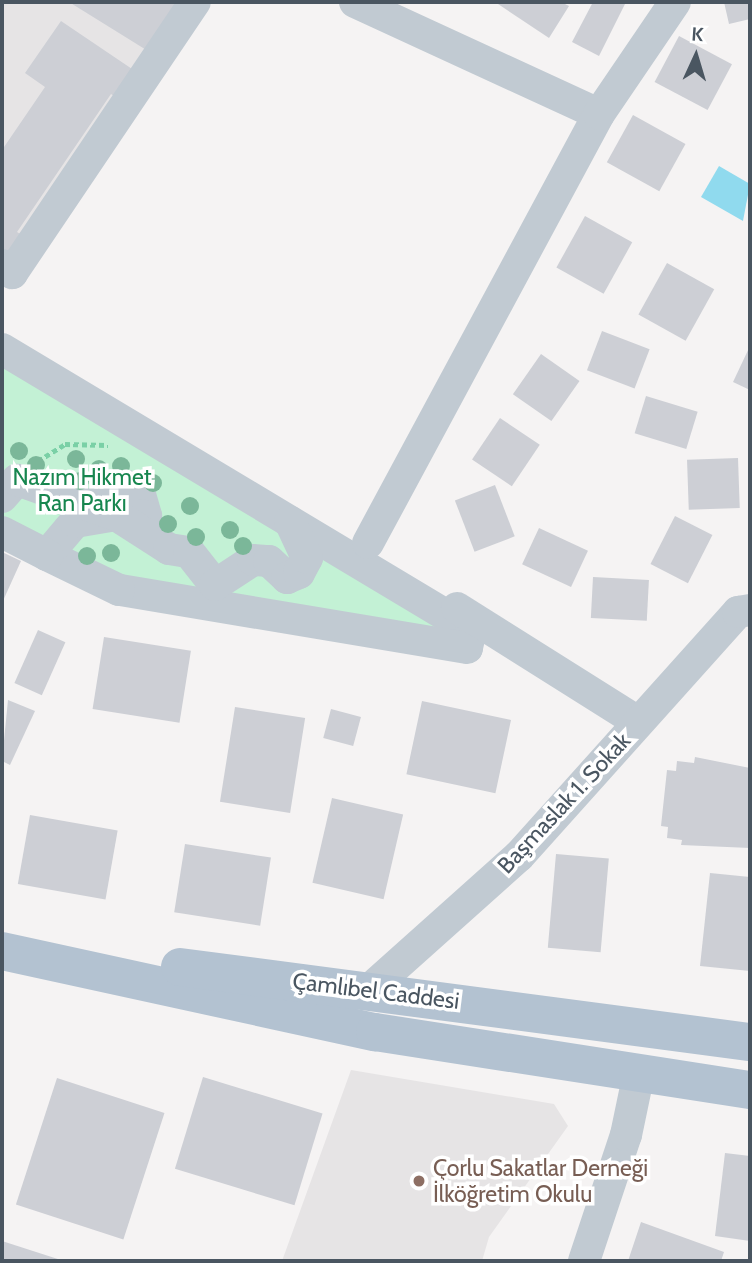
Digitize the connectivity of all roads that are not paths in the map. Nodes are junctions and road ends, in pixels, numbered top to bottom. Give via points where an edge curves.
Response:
1 (195, 2) edge
2 (355, 2) edge
3 (675, 2) edge
4 (599, 114) junction
5 (2, 265) edge
6 (2, 330) edge
7 (2, 349) edge
8 (2, 497) edge
9 (117, 515) junction
10 (290, 522) junction
11 (2, 532) edge
12 (368, 543) junction
13 (47, 555) junction
14 (750, 610) edge
15 (638, 722) junction
16 (2, 946) edge
17 (2, 951) edge
18 (369, 990) junction
19 (750, 1042) edge
20 (639, 1073) junction
21 (750, 1090) edge
22 (584, 1261) edge

1 - 5 street via 12,273
2 - 4 street
3 - 4 street
4 - 12 street
6 - 12 street
7 - 10 street
8 - 9 street via 17,480
9 - 10 street via 169,549 189,552 215,585 253,560 269,561 287,578 299,573 307,558 288,529
9 - 13 street via 75,522
10 - 13 street via 471,630 467,648 119,590
11 - 13 street
12 - 15 street via 508,645
14 - 15 street, Başmaslak 1. Sokak via 738,612
15 - 18 street, Başmaslak 1. Sokak via 519,856
16 - 18 main road, Çamlıbel Caddesi
17 - 20 main road via 375,1032
18 - 19 main road, Çamlıbel Caddesi
20 - 21 main road
20 - 22 street via 626,1135

